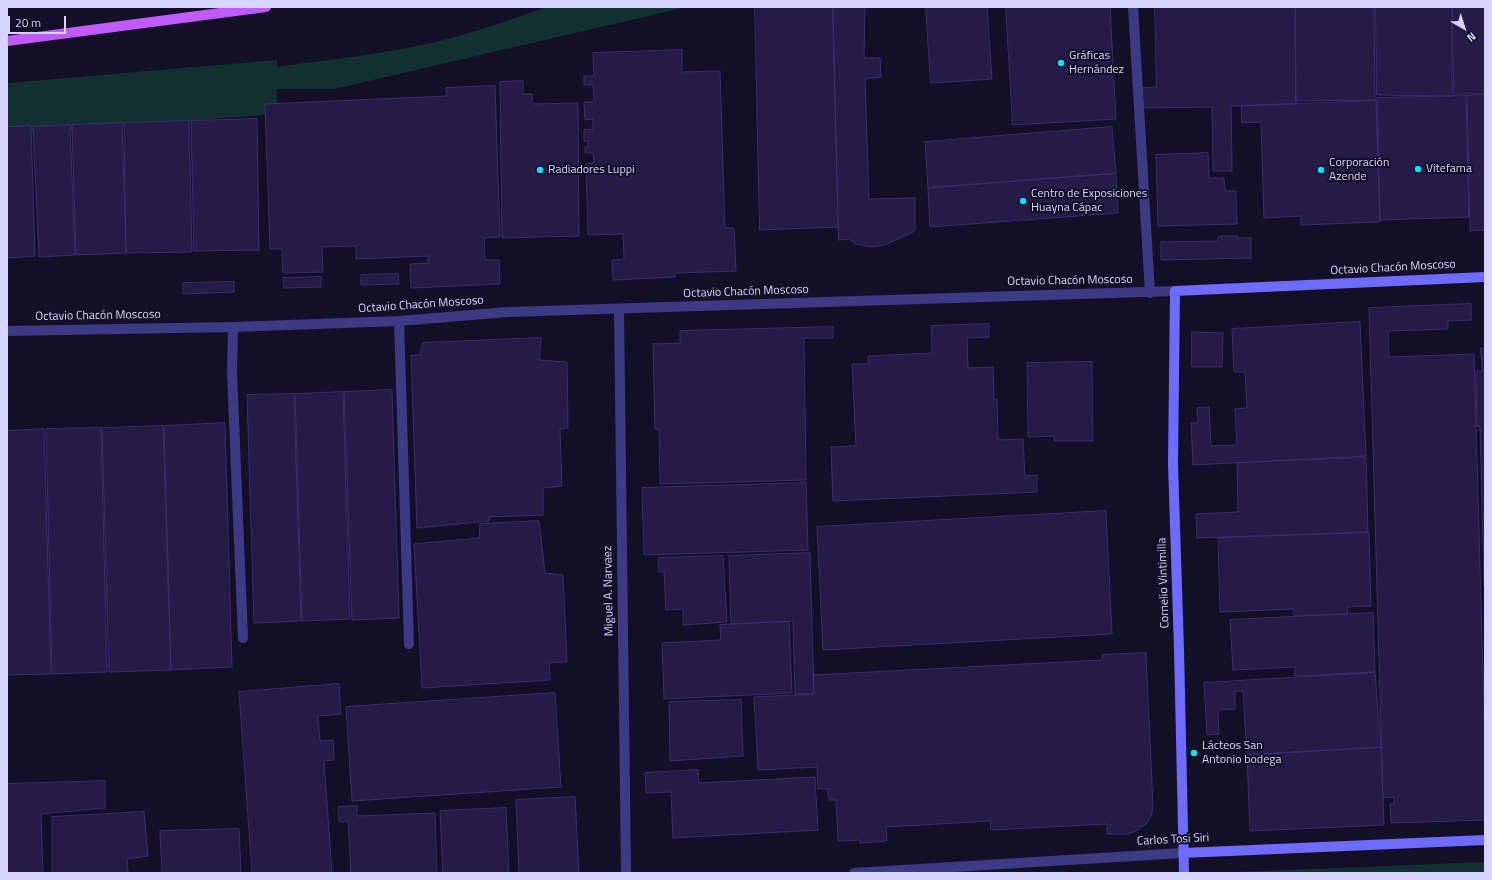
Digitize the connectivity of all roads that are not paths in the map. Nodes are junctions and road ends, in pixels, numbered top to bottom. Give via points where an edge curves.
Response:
1 (266, 7) edge
2 (1133, 7) edge
3 (7, 41) edge
4 (1485, 277) edge
5 (1175, 291) junction
6 (1150, 293) junction
7 (619, 309) junction
8 (399, 321) junction
9 (233, 327) junction
10 (7, 331) edge
11 (243, 638) dead end
12 (409, 644) dead end
13 (1485, 840) edge
14 (1183, 853) junction
15 (626, 873) edge
16 (854, 873) edge
17 (863, 873) edge
18 (1184, 873) edge

1 - 3 main road
2 - 6 street
4 - 5 main road, Octavio Chacón Moscoso
5 - 6 street, Octavio Chacón Moscoso
5 - 14 main road, Cornelio Vintimilla via 1173,464
6 - 7 street, Octavio Chacón Moscoso
7 - 8 street, Octavio Chacón Moscoso via 508,312
7 - 15 street, Miguel A. Narvaez
8 - 9 street, Octavio Chacón Moscoso
8 - 12 street
9 - 10 street, Octavio Chacón Moscoso
9 - 11 street via 232,372
13 - 14 main road, Carlos Tosi Siri
14 - 17 street, Carlos Tosi Siri
14 - 18 main road, Cornelio Vintimilla
16 - 17 street, Carlos Tosi Siri

